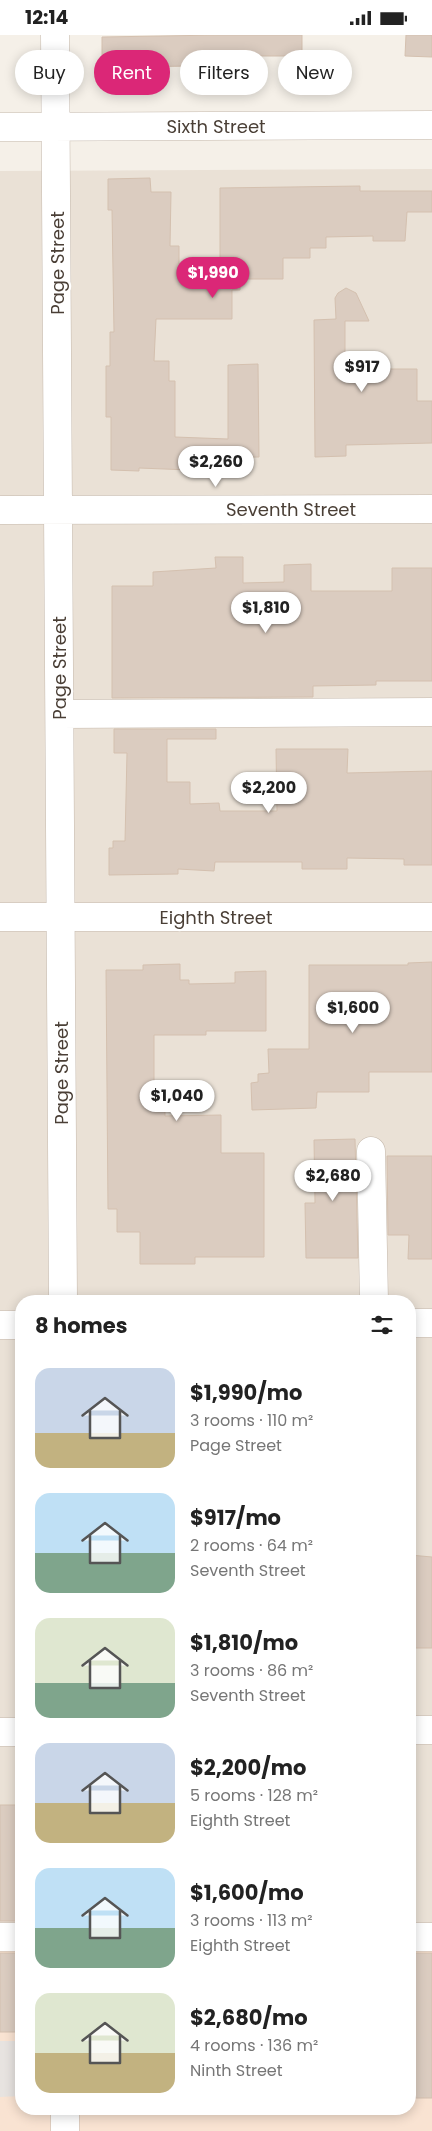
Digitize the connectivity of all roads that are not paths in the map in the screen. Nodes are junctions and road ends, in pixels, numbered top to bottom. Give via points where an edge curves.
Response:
1 (56, 35) edge
2 (432, 125) edge
3 (56, 126) junction
4 (0, 127) edge
5 (58, 509) junction
6 (432, 509) edge
7 (0, 510) edge
8 (432, 711) edge
9 (60, 714) junction
10 (0, 917) edge
11 (60, 917) junction
12 (432, 917) edge
13 (371, 1151) dead end
14 (63, 1295) edge
15 (374, 1295) edge
16 (416, 1323) edge
17 (432, 1323) edge
18 (0, 1325) edge
19 (15, 1325) edge
20 (416, 1730) edge
21 (432, 1730) edge
22 (0, 1732) edge
23 (15, 1732) edge
24 (0, 1937) edge
25 (15, 1937) edge
26 (416, 1937) edge
27 (432, 1937) edge
28 (65, 2115) edge
29 (65, 2131) edge

1 - 3 street, Page Street
2 - 3 street, Sixth Street
3 - 4 street, Sixth Street
3 - 5 street, Page Street
5 - 6 street, Seventh Street
5 - 7 street, Seventh Street
5 - 9 street, Page Street
8 - 9 street
9 - 11 street, Page Street
10 - 11 street, Eighth Street
11 - 12 street, Eighth Street
11 - 14 street, Page Street
13 - 15 street
16 - 17 street
18 - 19 street
20 - 21 street
22 - 23 street
24 - 25 street
26 - 27 street
28 - 29 street

